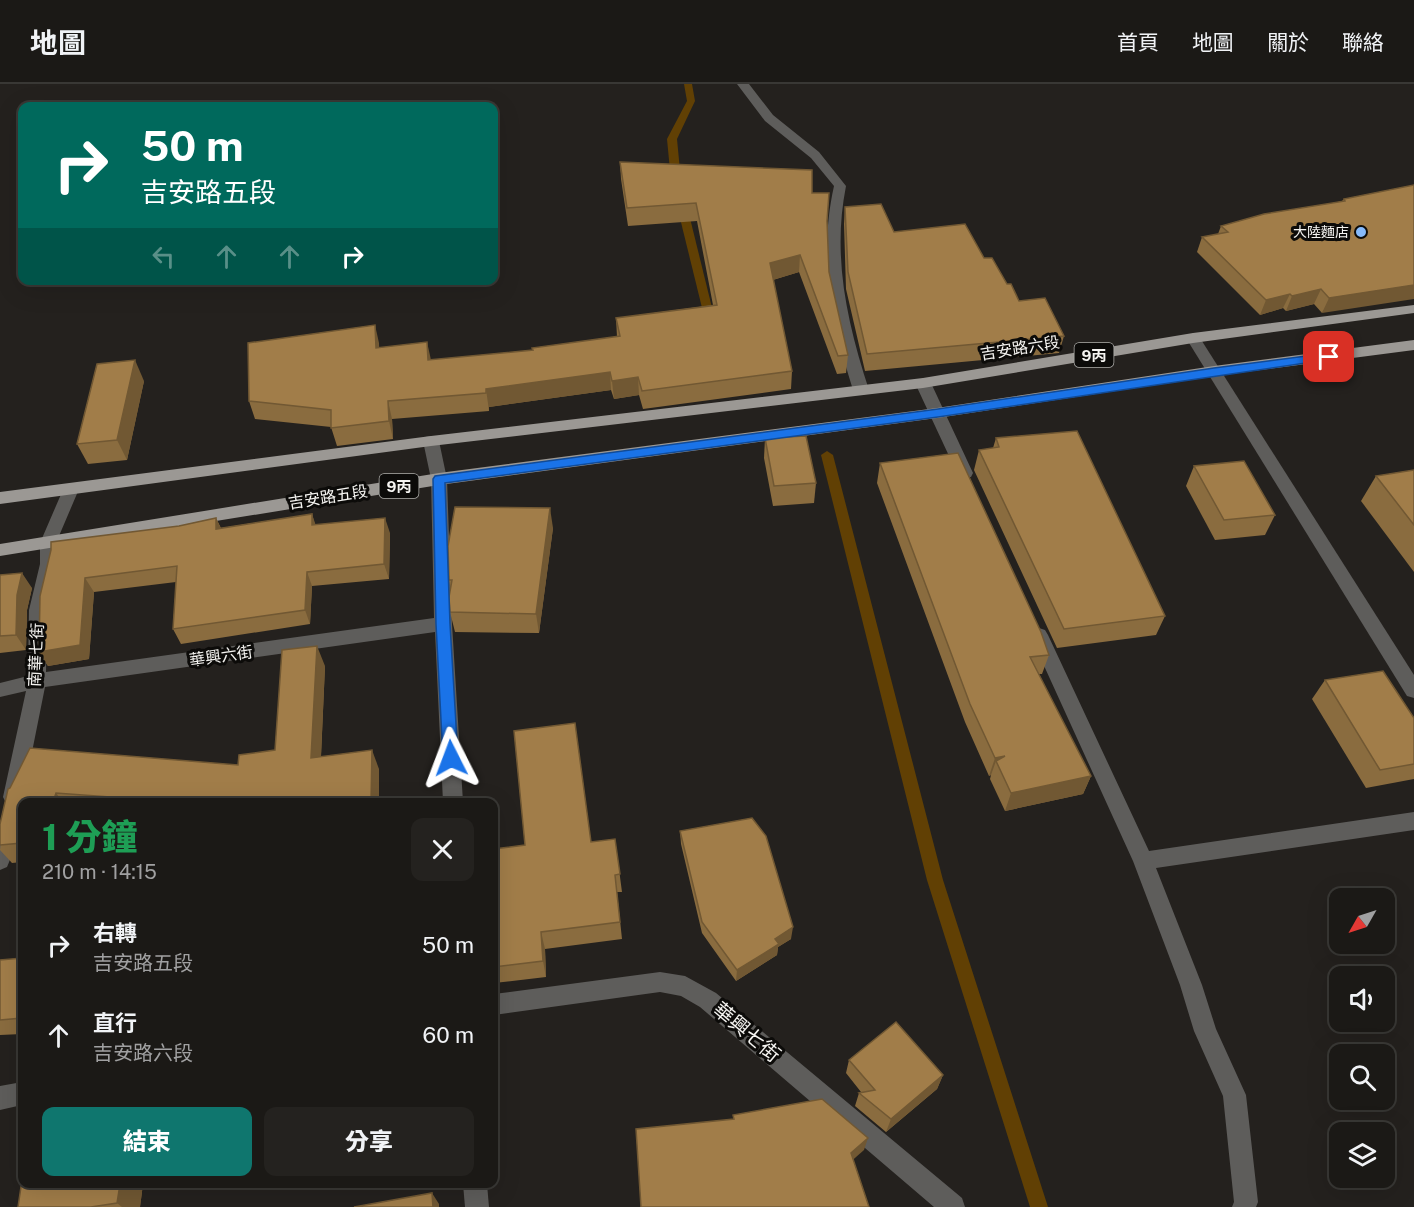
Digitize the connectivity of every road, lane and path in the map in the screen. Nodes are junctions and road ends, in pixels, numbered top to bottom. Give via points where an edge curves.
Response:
1 (743, 84) edge
2 (1414, 309) edge
3 (1193, 338) junction
4 (1414, 345) edge
5 (1214, 371) junction
6 (923, 382) junction
7 (861, 390) junction
8 (938, 413) junction
9 (431, 441) junction
10 (439, 479) junction
11 (972, 488) edge
12 (72, 489) junction
13 (0, 498) edge
14 (48, 543) junction
15 (0, 550) edge
16 (1030, 616) edge
17 (443, 624) junction
18 (38, 681) junction
19 (0, 690) edge
20 (1414, 691) edge
21 (453, 798) edge
22 (1414, 821) edge
23 (0, 861) edge
24 (1143, 861) junction
25 (498, 1004) edge
26 (18, 1095) edge
27 (0, 1098) edge
28 (476, 1188) edge
29 (477, 1207) edge
30 (953, 1207) edge
31 (1244, 1207) edge

1 - 7 street via 770,118 815,155 840,186 833,228 835,288 846,346
2 - 3 main road, 吉安路六段 / 9丙
3 - 5 street
3 - 6 main road, 吉安路六段 / 9丙
4 - 5 main road, 9丙
5 - 8 main road, 9丙
5 - 20 street
6 - 7 main road, 吉安路六段 / 9丙
6 - 8 street
7 - 9 main road, 吉安路六段 / 9丙
8 - 10 main road, 吉安路五段 / 9丙
8 - 11 street
9 - 10 street
9 - 12 main road, 9丙
10 - 14 main road, 吉安路五段 / 9丙
10 - 17 street
12 - 13 main road, 9丙
12 - 14 street, 南華七街
14 - 15 main road, 吉安路五段 / 9丙
14 - 18 street, 南華七街 via 49,564 38,610
16 - 24 street
17 - 18 street, 華興六街
17 - 21 street
18 - 19 street, 華興六街
18 - 23 street, 南華七街
22 - 24 street
24 - 31 street via 1205,1031 1234,1095
25 - 30 street, 華興七街 via 660,982 685,986 708,1000
26 - 27 street
28 - 29 street

